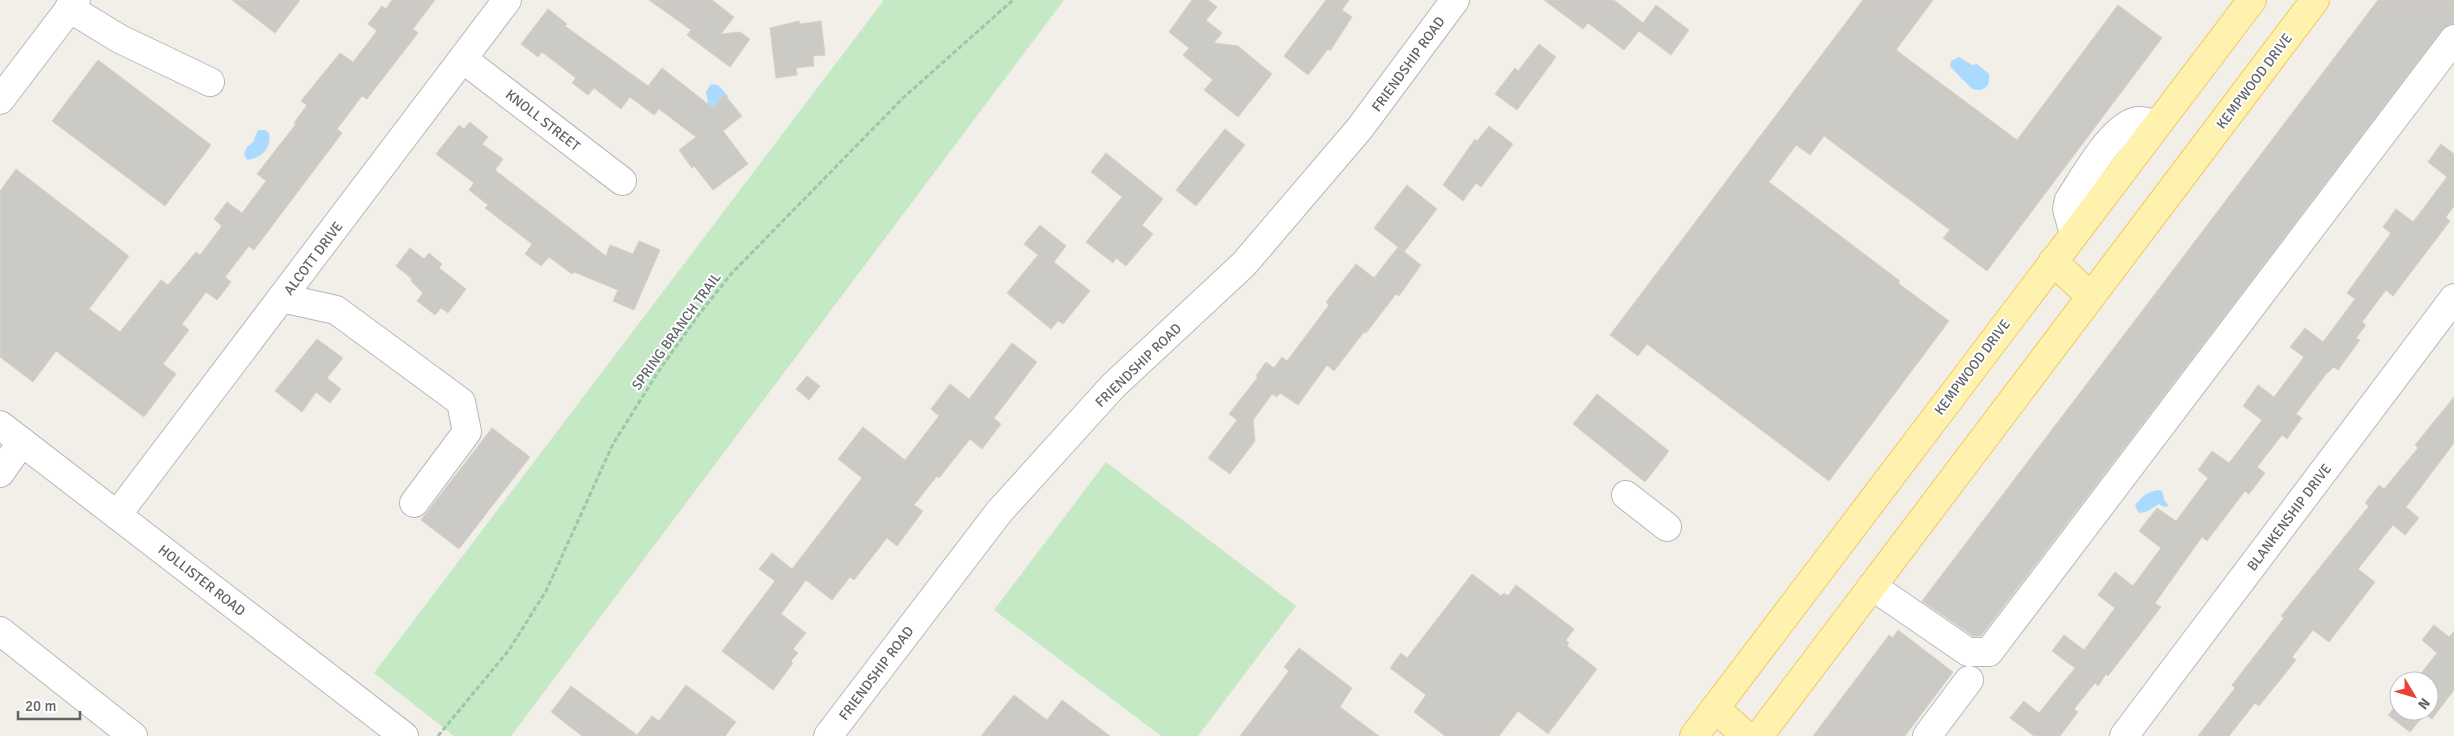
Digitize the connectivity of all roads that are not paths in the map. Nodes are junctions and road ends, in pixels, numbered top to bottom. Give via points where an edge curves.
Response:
1 (507, 0) edge
2 (1455, 0) edge
3 (2252, 0) edge
4 (73, 4) edge
5 (2302, 5) edge
6 (2454, 39) edge
7 (463, 58) junction
8 (210, 82) dead end
9 (0, 100) edge
10 (622, 181) dead end
11 (2054, 261) junction
12 (2090, 296) junction
13 (282, 298) junction
14 (2454, 298) edge
15 (0, 425) edge
16 (22, 442) junction
17 (3, 469) edge
18 (1626, 495) dead end
19 (414, 503) dead end
20 (117, 515) junction
21 (1667, 527) dead end
22 (1872, 586) junction
23 (0, 631) edge
24 (1969, 680) dead end
25 (1715, 708) junction
26 (133, 736) edge
27 (404, 736) edge
28 (828, 736) edge
29 (1694, 736) edge
30 (1746, 736) edge
31 (1759, 736) edge
32 (1927, 736) edge
33 (2124, 736) edge

1 - 7 street, ALCOTT DRIVE
2 - 28 street, FRIENDSHIP ROAD via 1360,128 1244,264 1113,386 999,512
3 - 11 main road, KEMPWOOD DRIVE
4 - 8 street via 120,39
4 - 9 street
5 - 12 main road, KEMPWOOD DRIVE
6 - 22 street via 1989,652 1968,652
7 - 10 street, KNOLL STREET
7 - 13 street, ALCOTT DRIVE
11 - 12 main road
11 - 25 main road, KEMPWOOD DRIVE
12 - 22 main road, KEMPWOOD DRIVE
13 - 19 street via 336,310 461,402 467,432
13 - 20 street, ALCOTT DRIVE
14 - 33 street, BLANKENSHIP DRIVE
15 - 16 street, HOLLISTER ROAD
16 - 17 street
16 - 20 street, HOLLISTER ROAD
18 - 21 street
20 - 27 street, HOLLISTER ROAD
22 - 31 main road, KEMPWOOD DRIVE
23 - 26 street
24 - 32 street
25 - 29 main road, KEMPWOOD DRIVE
25 - 30 main road

